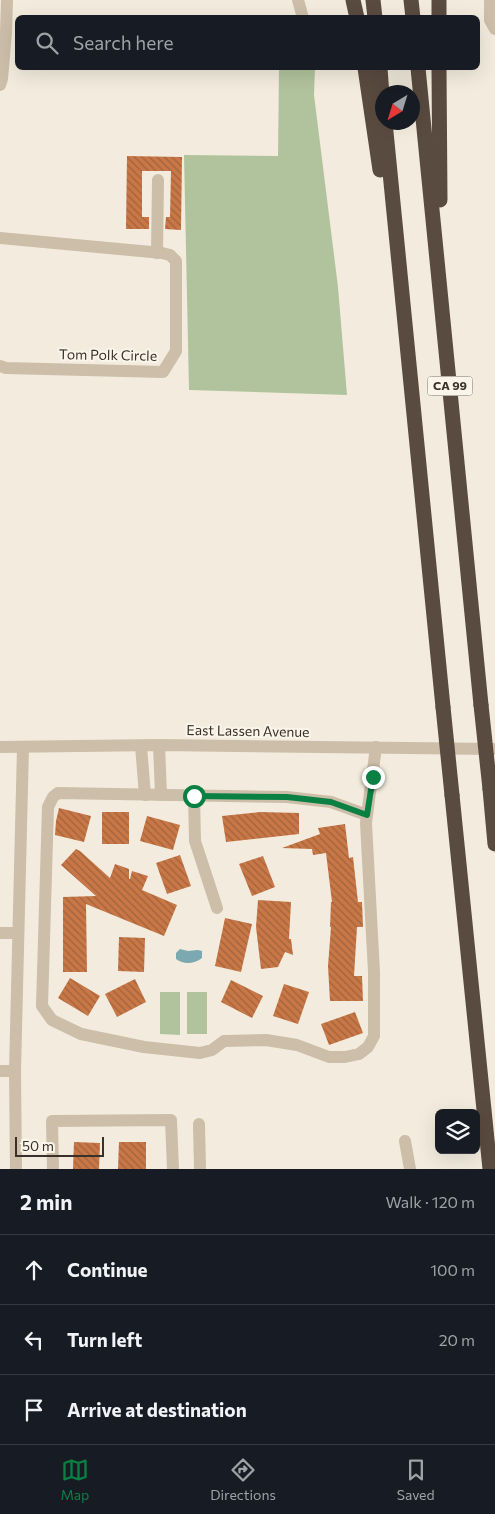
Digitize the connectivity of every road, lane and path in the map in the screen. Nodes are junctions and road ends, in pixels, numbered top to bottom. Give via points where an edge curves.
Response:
1 (7, 0) edge
2 (298, 0) edge
3 (353, 0) edge
4 (373, 0) edge
5 (411, 0) edge
6 (439, 0) edge
7 (490, 0) edge
8 (302, 15) edge
9 (356, 15) edge
10 (375, 15) edge
11 (413, 15) edge
12 (439, 15) edge
13 (495, 30) edge
14 (12, 32) edge
15 (365, 70) edge
16 (380, 70) edge
17 (418, 70) edge
18 (439, 70) edge
19 (0, 85) edge
20 (381, 85) edge
21 (386, 130) edge
22 (158, 180) dead end
23 (392, 200) junction
24 (0, 238) edge
25 (157, 253) junction
26 (438, 264) junction
27 (0, 366) edge
28 (159, 745) junction
29 (141, 746) junction
30 (0, 747) edge
31 (22, 747) junction
32 (376, 747) junction
33 (495, 749) edge
34 (161, 795) junction
35 (145, 796) junction
36 (194, 796) junction
37 (367, 815) junction
38 (495, 844) edge
39 (217, 908) dead end
40 (18, 933) junction
41 (0, 934) edge
42 (15, 1071) junction
43 (0, 1072) edge
44 (199, 1124) dead end
45 (405, 1141) dead end
46 (16, 1169) edge
47 (54, 1169) edge
48 (173, 1169) edge
49 (200, 1169) edge
50 (410, 1169) edge
51 (490, 1169) edge

1 - 14 street
2 - 8 street
3 - 9 highway
4 - 10 highway
5 - 11 highway
6 - 12 highway
7 - 13 street via 490,20
14 - 19 street
15 - 23 highway via 382,186
16 - 20 highway
17 - 26 highway, CA 99
18 - 26 highway
21 - 23 highway, CA 99
22 - 25 street
23 - 51 highway, CA 99, bridge
24 - 25 street, Tom Polk Circle
25 - 27 street, Tom Polk Circle via 170,255 176,261 177,274 176,352 163,372
26 - 38 highway, CA 99, bridge
28 - 29 street, East Lassen Avenue
28 - 32 street, East Lassen Avenue
28 - 34 street
29 - 31 street, East Lassen Avenue
29 - 35 street
30 - 31 street, East Lassen Avenue
31 - 40 street
32 - 33 street, East Lassen Avenue
32 - 37 street
34 - 35 street
34 - 36 street
35 - 37 street via 58,793 52,798 48,807 42,1006 52,1020 80,1034 144,1047 200,1053 212,1050 224,1041 266,1040 298,1045 329,1057 345,1058 368,1047 374,1036 374,972
36 - 37 street via 287,797 338,804
36 - 39 street via 195,841
40 - 41 street
40 - 42 street
42 - 43 street
42 - 46 street
44 - 49 street
45 - 50 street
47 - 48 street via 52,1121 171,1120

